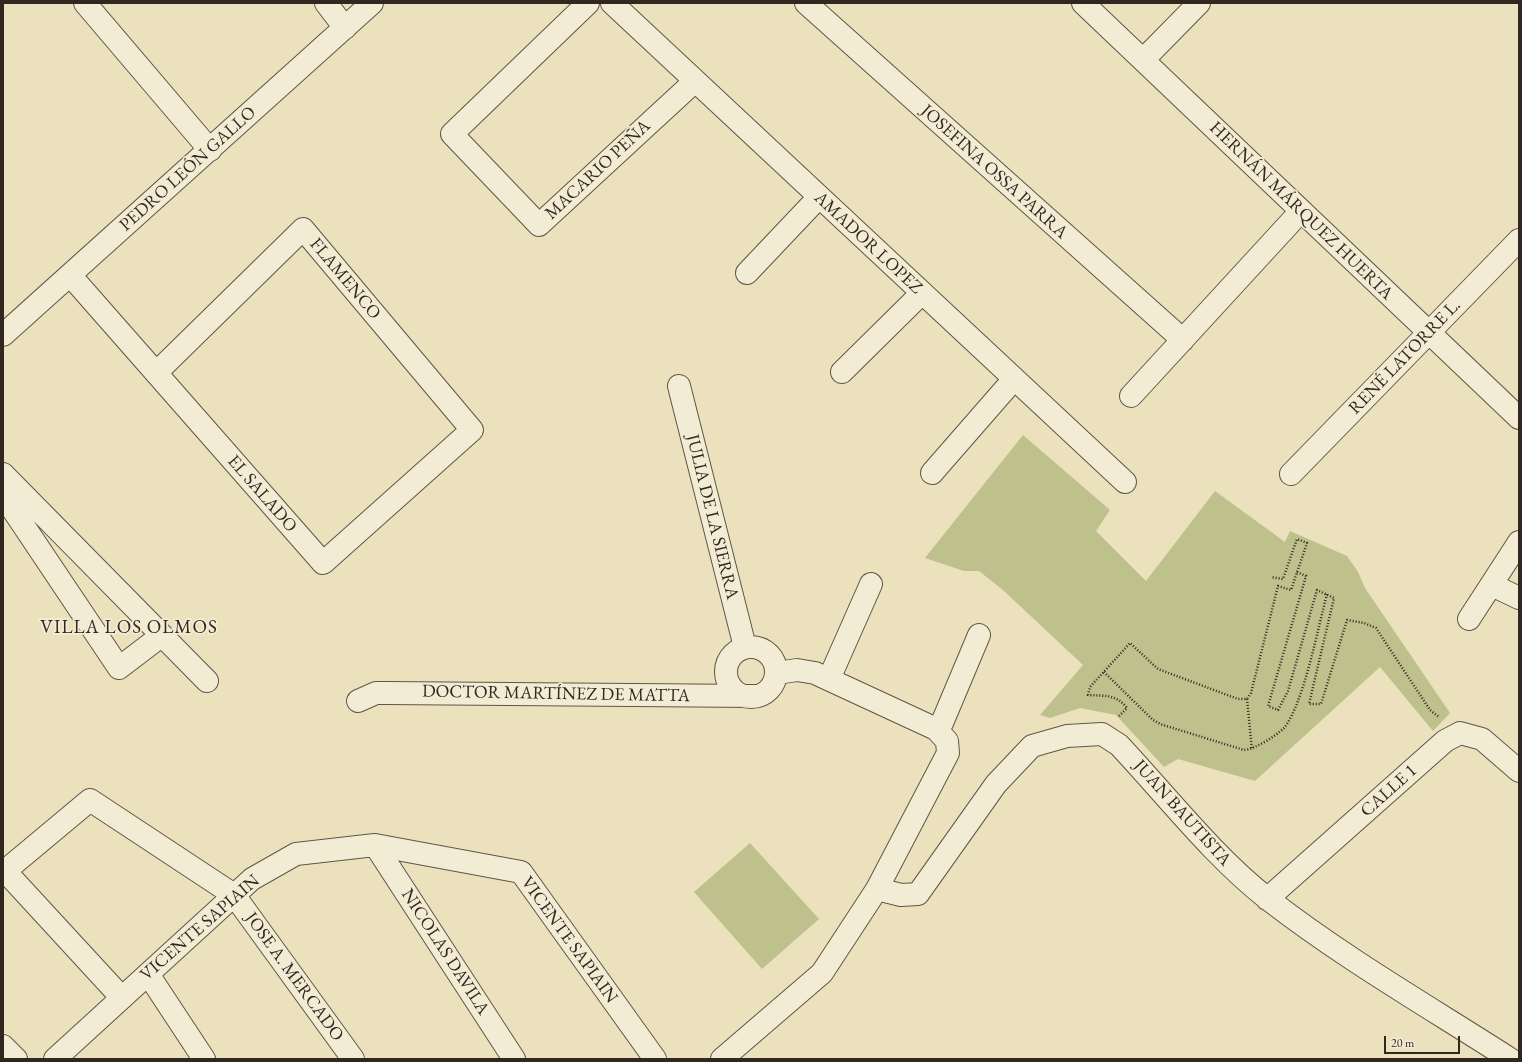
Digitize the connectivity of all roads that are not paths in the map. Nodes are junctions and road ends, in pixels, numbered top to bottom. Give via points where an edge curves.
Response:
1 (85, 3) edge
2 (326, 3) edge
3 (372, 3) edge
4 (588, 3) edge
5 (612, 3) edge
6 (806, 3) edge
7 (1083, 3) edge
8 (1199, 3) edge
9 (345, 28) junction
10 (1143, 60) junction
11 (694, 82) junction
12 (210, 150) junction
13 (819, 197) junction
14 (1301, 211) junction
15 (1519, 240) edge
16 (747, 273) dead end
17 (70, 275) junction
18 (922, 293) junction
19 (1429, 333) junction
20 (3, 336) edge
21 (1183, 340) junction
22 (842, 372) dead end
23 (156, 373) junction
24 (1014, 379) junction
25 (679, 386) dead end
26 (1131, 396) dead end
27 (1519, 418) edge
28 (472, 430) joint
29 (932, 473) dead end
30 (3, 474) edge
31 (1291, 474) dead end
32 (1125, 482) dead end
33 (3, 495) edge
34 (1519, 542) edge
35 (871, 584) dead end
36 (1492, 584) junction
37 (1519, 598) edge
38 (1469, 619) dead end
39 (979, 635) dead end
40 (161, 636) junction
41 (745, 647) junction
42 (777, 673) junction
43 (829, 679) junction
44 (207, 681) dead end
45 (755, 696) junction
46 (358, 701) dead end
47 (936, 728) junction
48 (1519, 771) edge
49 (375, 845) junction
50 (877, 889) junction
51 (234, 895) junction
52 (1268, 899) junction
53 (148, 974) junction
54 (122, 998) junction
55 (3, 1046) edge
56 (61, 1057) edge
57 (16, 1059) edge
58 (204, 1059) edge
59 (353, 1059) edge
60 (514, 1059) edge
61 (655, 1059) edge
62 (722, 1059) edge
63 (1510, 1059) edge

1 - 12 street
2 - 9 street
3 - 9 street, PEDRO LEÓN GALLO
4 - 11 street, MACARIO PEÑA via 452,134 539,225
5 - 11 street, AMADOR LOPEZ
6 - 21 street, JOSEFINA OSSA PARRA
7 - 10 street, HERNÁN MÁRQUEZ HUERTA
8 - 10 street
9 - 12 street, PEDRO LEÓN GALLO
10 - 14 street, HERNÁN MÁRQUEZ HUERTA
11 - 13 street, AMADOR LOPEZ
12 - 17 street, PEDRO LEÓN GALLO
13 - 16 street
13 - 18 street, AMADOR LOPEZ
14 - 19 street, HERNÁN MÁRQUEZ HUERTA
14 - 21 street
15 - 19 street, RENÉ LATORRE L.
17 - 20 street, PEDRO LEÓN GALLO
17 - 23 street, EL SALADO
18 - 22 street
18 - 24 street, AMADOR LOPEZ
19 - 27 street, HERNÁN MÁRQUEZ HUERTA
19 - 31 street, RENÉ LATORRE L.
21 - 26 street
23 - 28 street, EL SALADO via 323,563
23 - 28 street, FLAMENCO via 303,229
24 - 29 street
24 - 32 street, AMADOR LOPEZ
25 - 41 street, JULIA DE LA SIERRA
30 - 40 street
33 - 40 street via 119,668
34 - 36 street
35 - 43 street
36 - 37 street
36 - 38 street
39 - 47 street via 942,723
40 - 44 street
41 - 42 street via 754,646 766,650 776,664
41 - 45 street via 729,659 726,668 727,680 738,694
42 - 43 street via 797,670
42 - 45 street via 771,688 764,694
43 - 47 street
45 - 46 street, DOCTOR MARTÍNEZ DE MATTA via 376,693
47 - 50 street via 947,741 948,753
48 - 52 street, CALLE 1 via 1482,740 1460,733 1445,741
49 - 51 street, VICENTE SAPIAIN via 296,854 252,879
49 - 60 street, NICOLAS DAVILA
49 - 61 street, VICENTE SAPIAIN via 521,872
50 - 52 street, JUAN BAUTISTA via 901,895 918,894 996,784 1032,746 1067,736 1102,734 1119,745 1231,867
50 - 62 street via 822,973
51 - 53 street, VICENTE SAPIAIN
51 - 54 street via 90,800 5,871
51 - 59 street, JOSE A. MERCADO
52 - 63 street, JUAN BAUTISTA via 1324,940
53 - 54 street, VICENTE SAPIAIN
53 - 58 street
54 - 56 street, VICENTE SAPIAIN
55 - 57 street

